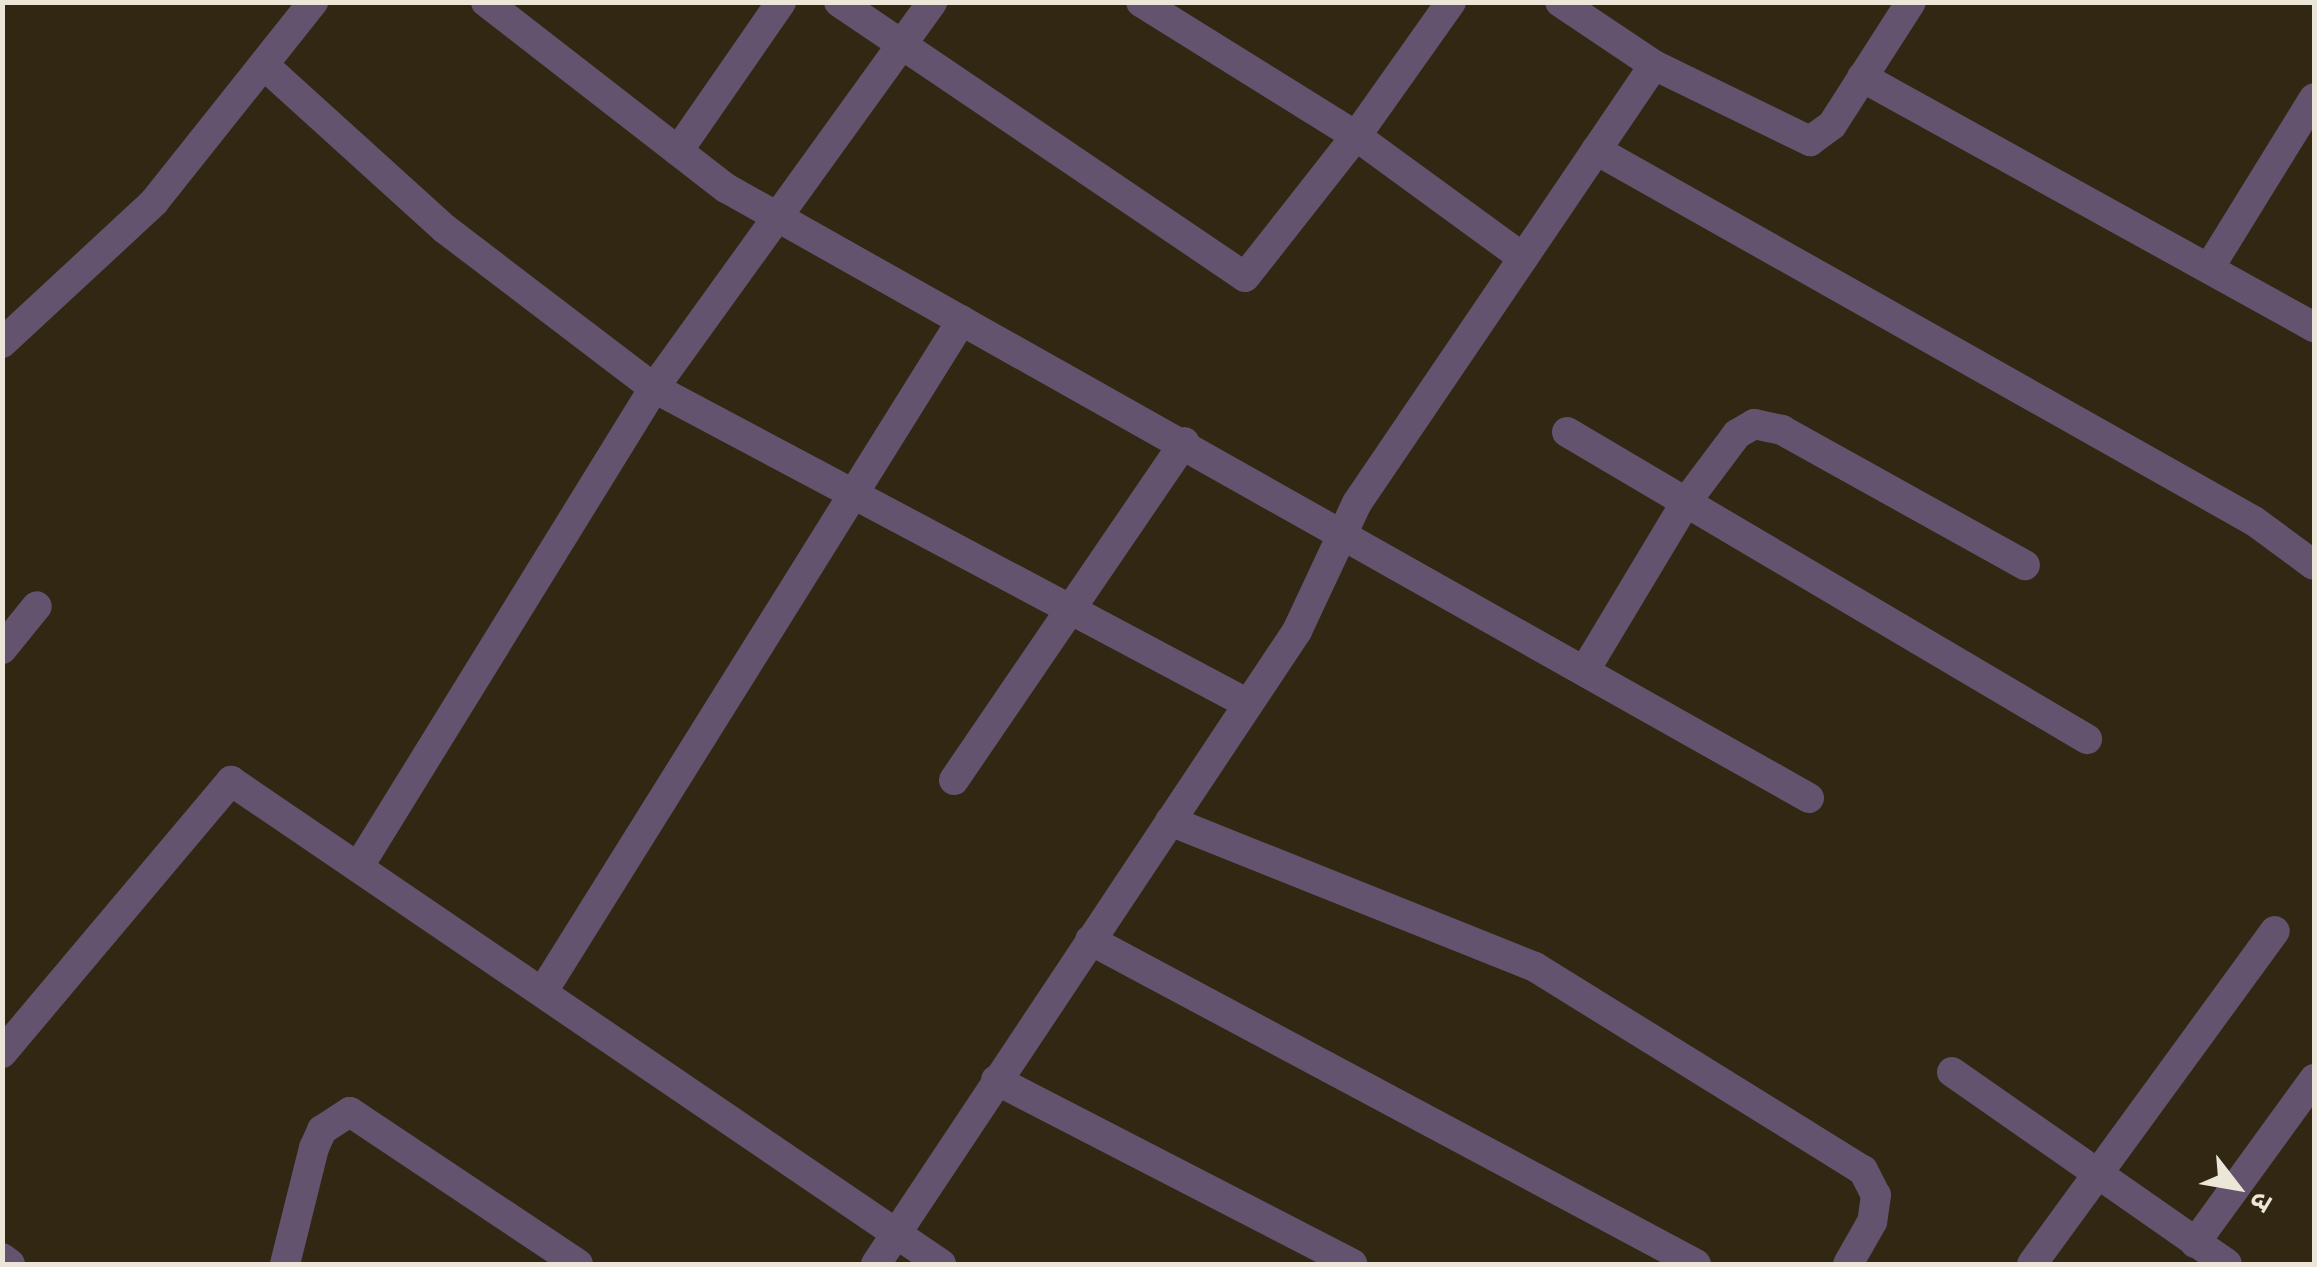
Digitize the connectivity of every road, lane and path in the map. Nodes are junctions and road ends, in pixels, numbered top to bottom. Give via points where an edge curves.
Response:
1 (314, 2) edge
2 (486, 2) edge
3 (781, 2) edge
4 (839, 2) edge
5 (932, 2) edge
6 (1141, 2) edge
7 (1452, 2) edge
8 (1560, 2) edge
9 (1910, 2) edge
10 (900, 49) junction
11 (264, 65) junction
12 (1654, 65) junction
13 (1862, 77) junction
14 (2314, 98) edge
15 (1356, 136) junction
16 (1596, 150) junction
17 (678, 151) junction
18 (776, 218) junction
19 (1524, 258) junction
20 (2211, 266) junction
21 (962, 320) junction
22 (2314, 327) edge
23 (2, 342) edge
24 (654, 388) junction
25 (1567, 432) dead end
26 (1185, 442) junction
27 (851, 497) junction
28 (1686, 502) junction
29 (1343, 532) junction
30 (2312, 559) edge
31 (2025, 565) dead end
32 (37, 606) dead end
33 (1066, 607) junction
34 (2, 649) edge
35 (1585, 670) junction
36 (1248, 704) junction
37 (2087, 739) dead end
38 (954, 780) dead end
39 (1810, 798) dead end
40 (1170, 821) junction
41 (359, 866) junction
42 (2275, 931) dead end
43 (1090, 940) junction
44 (545, 988) junction
45 (2, 1053) edge
46 (1952, 1072) dead end
47 (2314, 1078) edge
48 (996, 1080) junction
49 (2090, 1173) junction
50 (897, 1234) junction
51 (2196, 1243) junction
52 (2, 1258) edge
53 (10, 1264) edge
54 (285, 1264) edge
55 (578, 1264) edge
56 (876, 1264) edge
57 (941, 1264) edge
58 (1352, 1264) edge
59 (1696, 1264) edge
60 (1848, 1264) edge
61 (2032, 1264) edge
62 (2227, 1264) edge

1 - 11 street
2 - 17 street
3 - 17 street
4 - 10 street
5 - 10 street
6 - 15 street
7 - 15 street
8 - 12 street
9 - 13 street
10 - 15 street via 1245,277
10 - 18 street
11 - 23 street via 154,202
11 - 24 street via 445,229
12 - 13 street via 1810,140
12 - 16 street
13 - 20 street
14 - 20 street
15 - 19 street
16 - 19 street
16 - 30 street
17 - 18 street
18 - 21 street
18 - 24 street
19 - 29 street
20 - 22 street
21 - 26 street
21 - 27 street
24 - 27 street
24 - 41 street
25 - 28 street
26 - 29 street
26 - 33 street
27 - 33 street
27 - 44 street
28 - 31 street via 1737,434 1754,424 1782,430
28 - 35 street
28 - 37 street
29 - 35 street
29 - 36 street via 1298,630
32 - 34 street
33 - 36 street
33 - 38 street
35 - 39 street
36 - 40 street
40 - 43 street
40 - 60 street via 1534,967 1863,1170 1876,1195 1872,1222
41 - 44 street
41 - 45 street via 231,781
42 - 49 street
43 - 48 street
43 - 59 street
44 - 50 street
46 - 49 street
47 - 51 street
48 - 50 street
48 - 58 street
49 - 51 street
49 - 61 street
50 - 56 street
50 - 57 street
51 - 62 street
52 - 53 street
54 - 55 street via 314,1148 322,1130 350,1112

